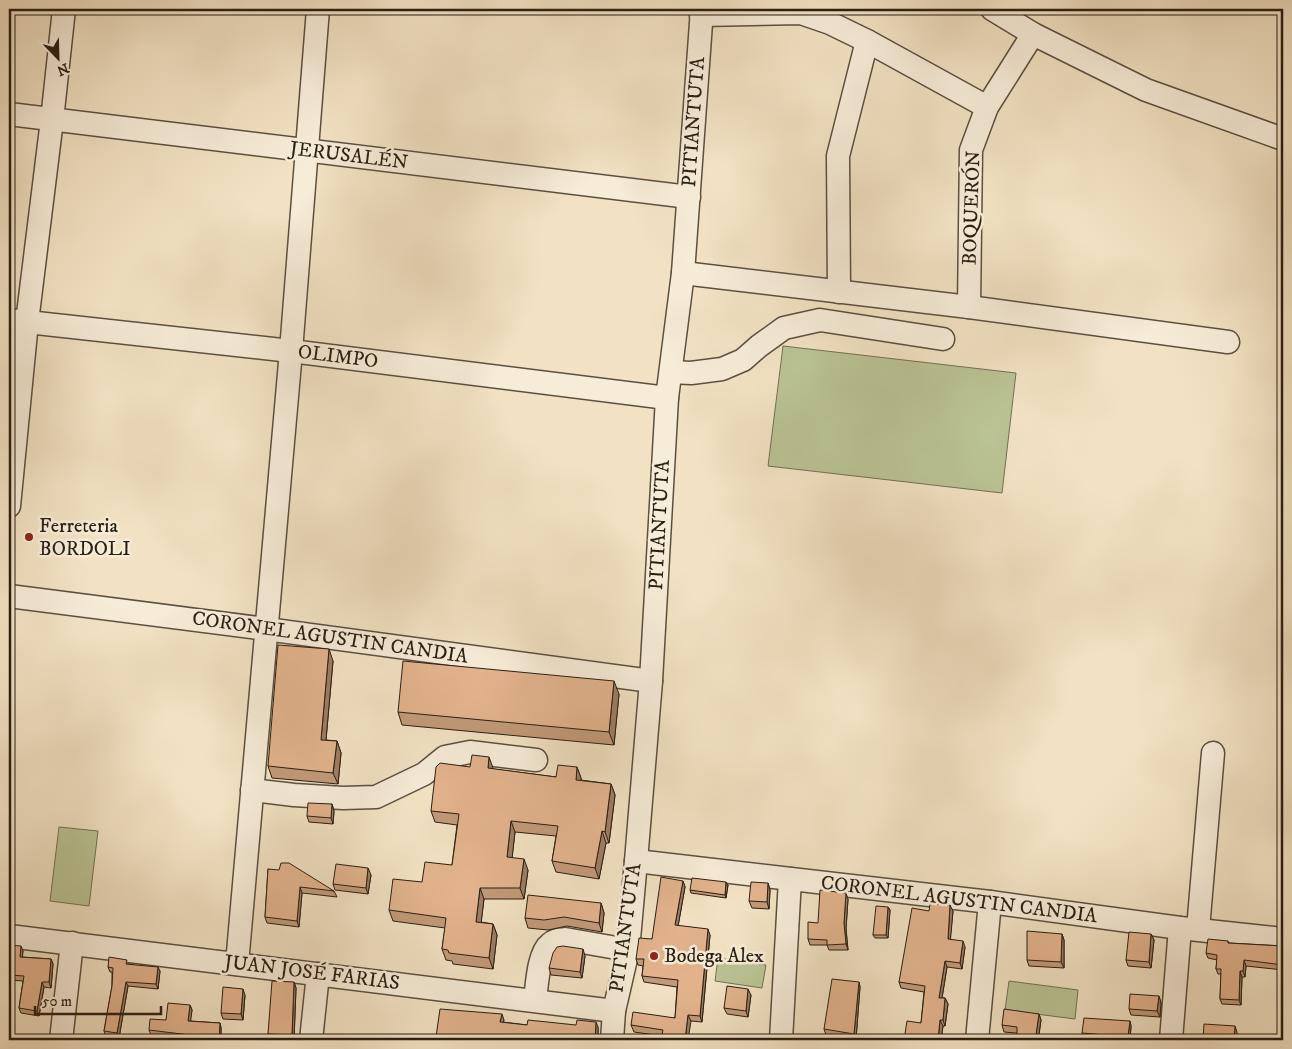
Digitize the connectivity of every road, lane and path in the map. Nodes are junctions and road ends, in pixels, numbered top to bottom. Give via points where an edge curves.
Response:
1 (64, 9) edge
2 (318, 9) edge
3 (992, 9) edge
4 (701, 10) edge
5 (1032, 34) junction
6 (867, 41) junction
7 (987, 107) junction
8 (9, 114) edge
9 (52, 120) junction
10 (1283, 139) edge
11 (306, 151) junction
12 (690, 197) junction
13 (683, 272) junction
14 (839, 292) junction
15 (969, 308) junction
16 (18, 321) edge
17 (943, 339) dead end
18 (1228, 342) dead end
19 (291, 351) junction
20 (671, 372) junction
21 (668, 398) junction
22 (9, 506) edge
23 (9, 596) edge
24 (266, 628) junction
25 (651, 681) junction
26 (1213, 753) dead end
27 (536, 760) dead end
28 (252, 790) junction
29 (636, 861) junction
30 (790, 879) junction
31 (990, 902) junction
32 (1189, 929) junction
33 (9, 936) edge
34 (1283, 939) edge
35 (72, 943) junction
36 (628, 950) junction
37 (237, 964) junction
38 (318, 974) junction
39 (535, 1000) junction
40 (614, 1011) junction
41 (61, 1040) edge
42 (311, 1040) edge
43 (612, 1040) edge
44 (781, 1040) edge
45 (976, 1040) edge
46 (1171, 1040) edge

1 - 9 street
2 - 11 street
3 - 5 street
4 - 6 street via 801,13
4 - 12 street, PITIANTUTA
5 - 7 street, BOQUERÓN
5 - 10 street via 1146,90
6 - 7 street
6 - 14 street via 838,156
7 - 15 street, BOQUERÓN via 972,150
8 - 9 street, JERUSALÉN
9 - 11 street, JERUSALÉN
9 - 16 street
11 - 12 street, JERUSALÉN
11 - 19 street
12 - 13 street, PITIANTUTA
13 - 14 street
13 - 20 street, PITIANTUTA
14 - 15 street
15 - 18 street
16 - 19 street, OLIMPO
16 - 22 street
17 - 20 street via 820,320 784,328 743,360 722,369
19 - 21 street, OLIMPO
19 - 24 street
20 - 21 street, PITIANTUTA
21 - 25 street, PITIANTUTA
23 - 24 street, CORONEL AGUSTIN CANDIA
24 - 25 street, CORONEL AGUSTIN CANDIA
24 - 28 street
25 - 29 street, PITIANTUTA
26 - 32 street
27 - 28 street via 470,752 445,757 424,774 376,797 344,798
28 - 37 street
29 - 30 street, CORONEL AGUSTIN CANDIA
29 - 36 street, PITIANTUTA
30 - 31 street, CORONEL AGUSTIN CANDIA
30 - 44 street
31 - 32 street, CORONEL AGUSTIN CANDIA
31 - 45 street
32 - 34 street, CORONEL AGUSTIN CANDIA
32 - 46 street
33 - 35 street, JUAN JOSÉ FARIAS
35 - 37 street, JUAN JOSÉ FARIAS
35 - 41 street
36 - 39 street via 565,939 548,944 542,953
36 - 40 street, PITIANTUTA
37 - 38 street, JUAN JOSÉ FARIAS
38 - 39 street, JUAN JOSÉ FARIAS
38 - 42 street
39 - 40 street, JUAN JOSÉ FARIAS
40 - 43 street, PITIANTUTA

